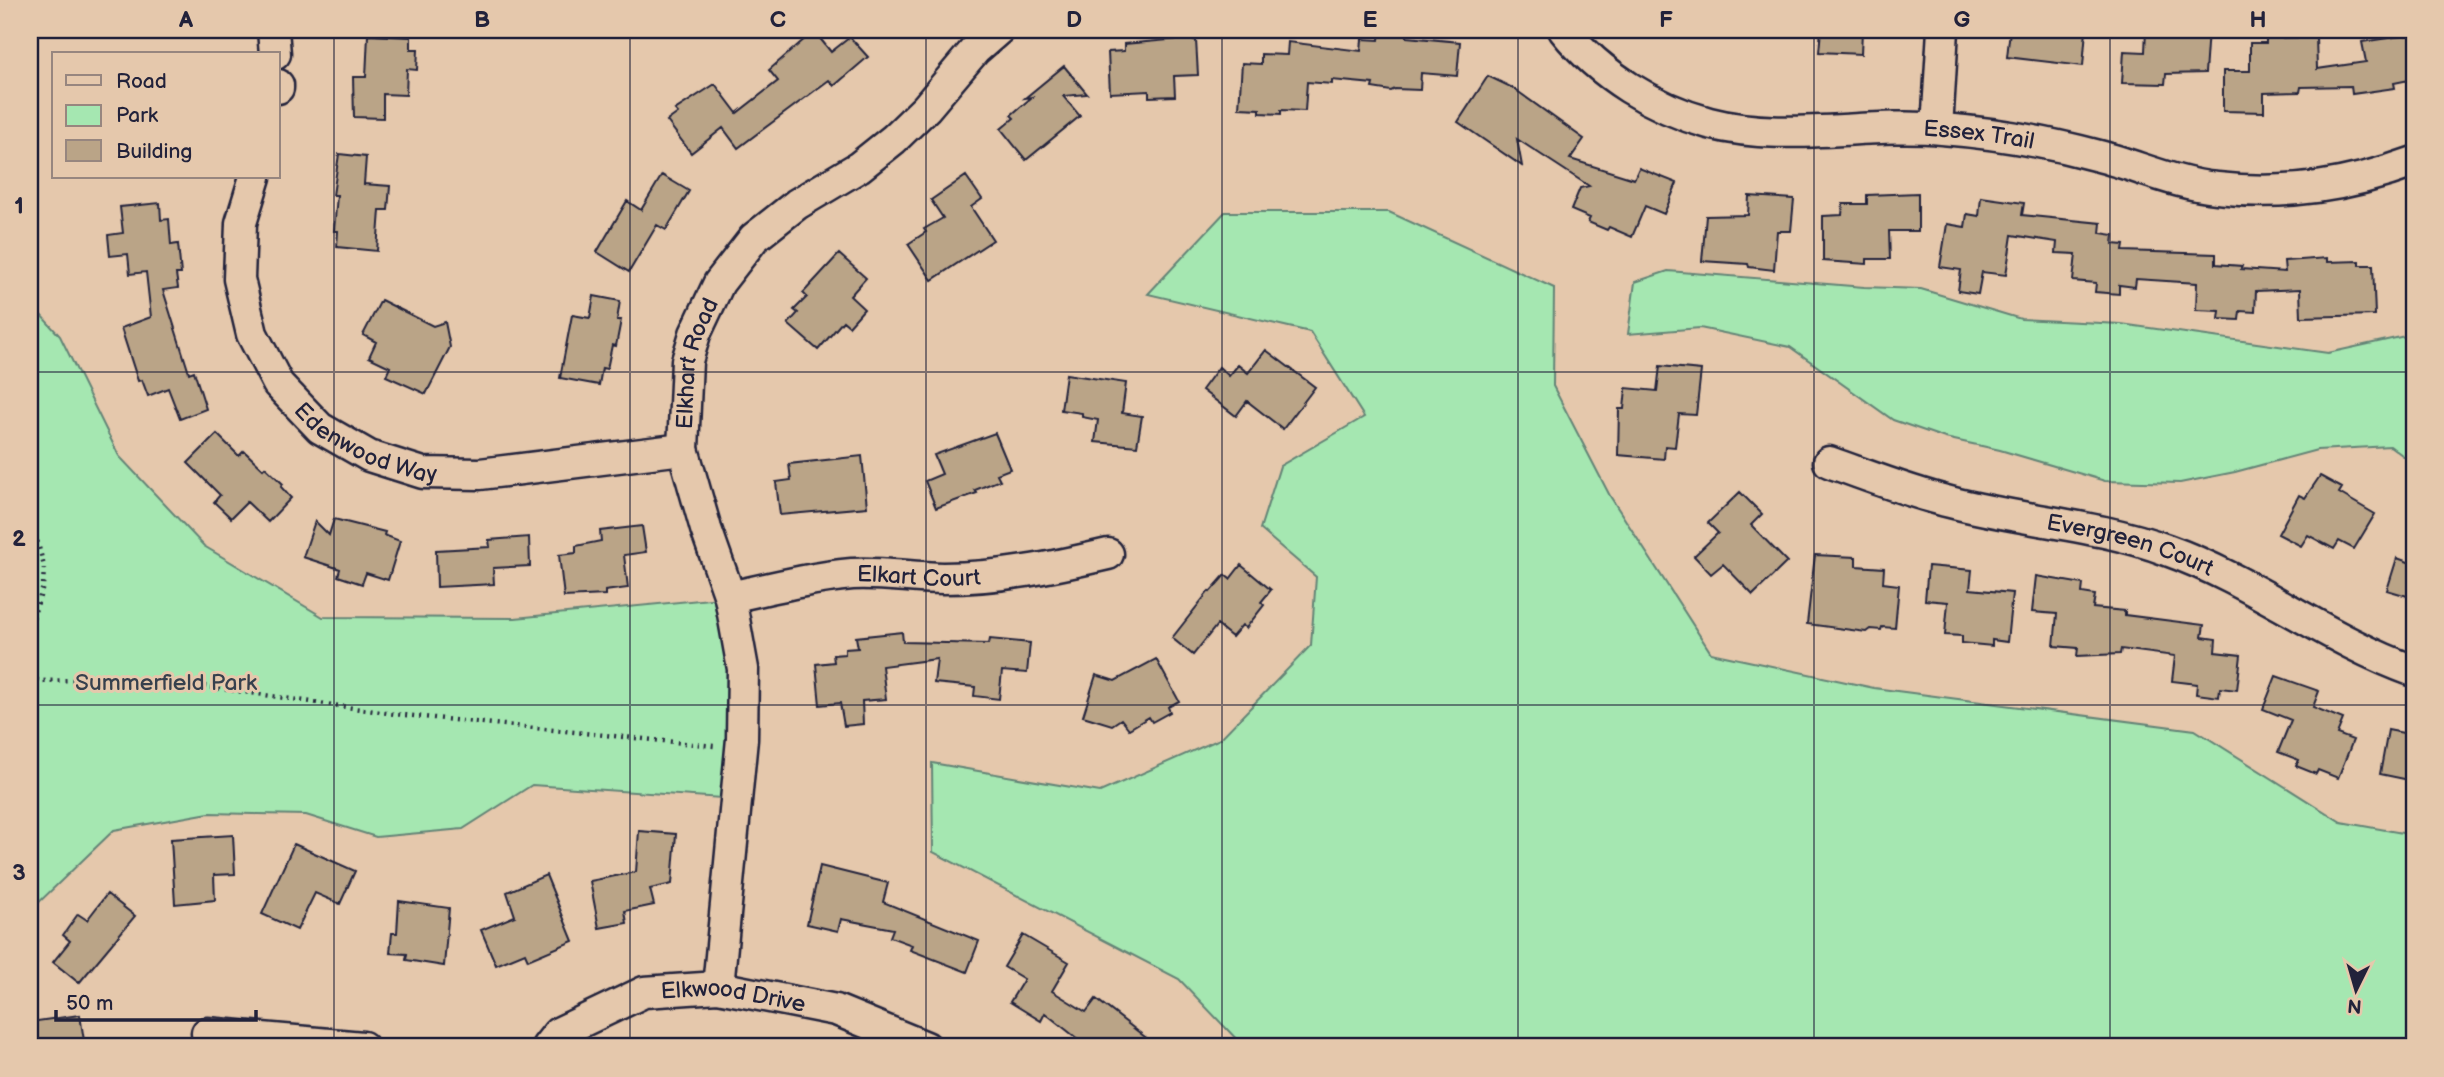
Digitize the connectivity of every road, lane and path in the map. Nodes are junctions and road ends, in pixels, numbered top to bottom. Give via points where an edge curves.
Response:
1 (273, 30) edge
2 (998, 30) edge
3 (1564, 30) edge
4 (1943, 30) edge
5 (275, 52) edge
6 (1937, 128) junction
7 (2414, 162) edge
8 (255, 178) edge
9 (683, 449) junction
10 (1829, 462) dead end
11 (30, 514) edge
12 (1108, 554) dead end
13 (730, 597) junction
14 (30, 627) edge
15 (2414, 671) edge
16 (30, 678) edge
17 (714, 746) dead end
18 (718, 986) junction
19 (208, 1033) dead end
20 (363, 1047) edge
21 (547, 1047) edge
22 (926, 1047) edge

1 - 5 street
2 - 9 street, Elkhart Road via 894,139 775,220 735,260 706,308 687,361
3 - 6 street, Essex Trail via 1616,79 1710,123 1793,132
4 - 6 street
6 - 7 street, Essex Trail via 2050,144 2213,188 2245,191 2310,190 2373,177
8 - 9 street, Edenwood Way via 241,222 239,279 252,334 278,384 320,428 369,456 423,473 480,474
9 - 13 street, Elkhart Road
10 - 15 street, Evergreen Court via 1949,502 2113,533 2167,550 2218,570 2349,643
11 - 14 path via 44,566 43,587
12 - 13 street, Elkart Court via 995,576 823,577
13 - 18 street, Elkhart Road via 743,669 742,739
16 - 17 path via 196,685 394,715
18 - 21 street, Elkwood Drive via 644,992 558,1033
18 - 22 street, Elkwood Drive via 836,1010
19 - 20 street

